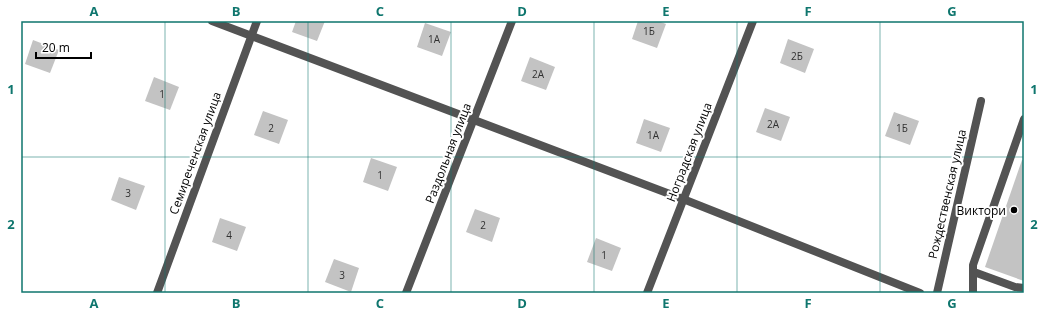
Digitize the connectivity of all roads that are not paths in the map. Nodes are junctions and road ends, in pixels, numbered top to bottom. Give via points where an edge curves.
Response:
1 (212, 21) edge
2 (257, 21) edge
3 (512, 21) edge
4 (753, 21) edge
5 (252, 35) junction
6 (981, 101) dead end
7 (474, 119) junction
8 (1024, 119) edge
9 (683, 199) junction
10 (974, 272) junction
11 (1024, 288) edge
12 (157, 293) edge
13 (406, 293) edge
14 (647, 293) edge
15 (920, 293) edge
16 (937, 293) edge
17 (973, 293) edge

1 - 5 street
2 - 5 street, Семиреченская улица
3 - 7 street, Раздольная улица
4 - 9 street, Ноградская улица
5 - 7 street
5 - 12 street, Семиреченская улица
6 - 16 street, Рождественская улица
7 - 9 street
7 - 13 street, Раздольная улица
8 - 10 street via 973,265
9 - 14 street, Ноградская улица
9 - 15 street
10 - 11 street
10 - 17 street

